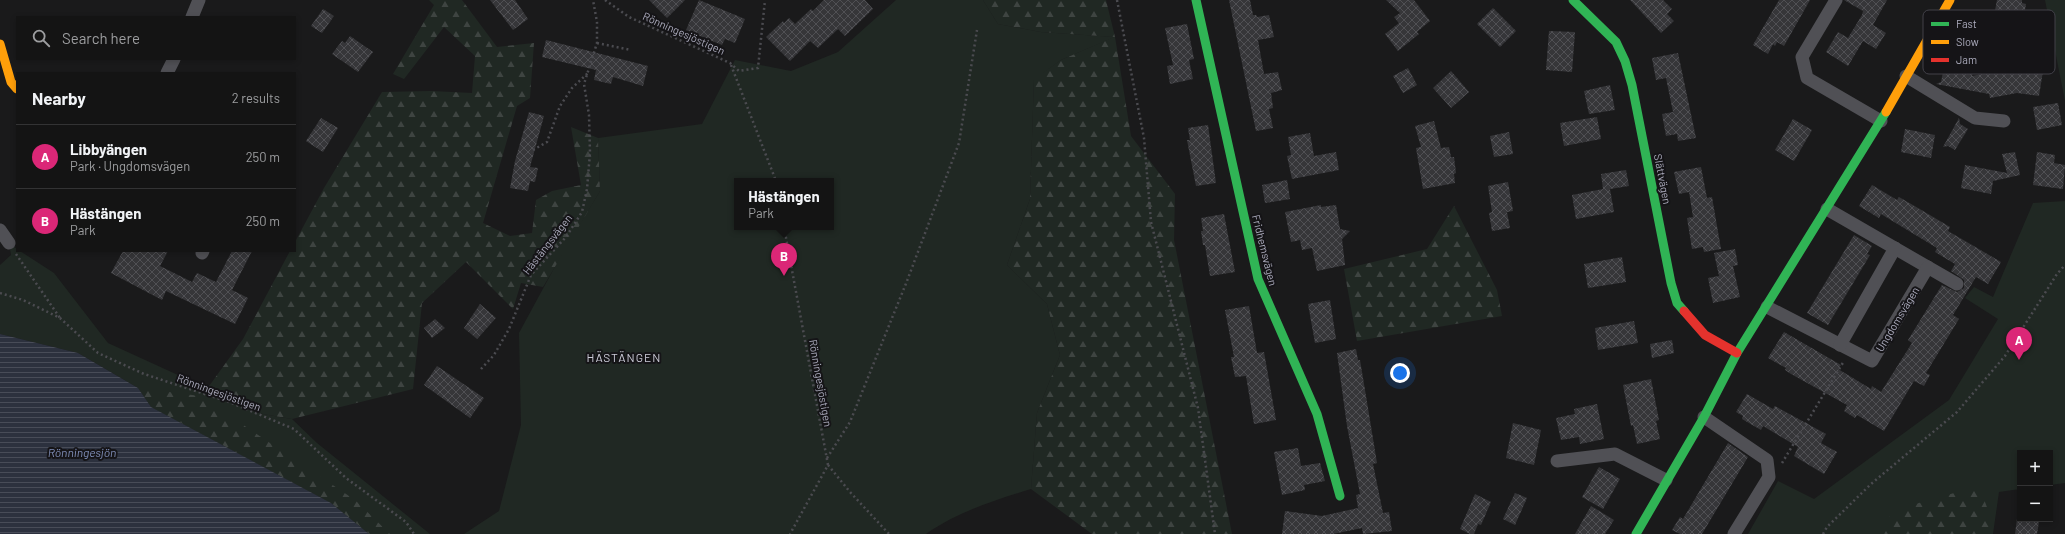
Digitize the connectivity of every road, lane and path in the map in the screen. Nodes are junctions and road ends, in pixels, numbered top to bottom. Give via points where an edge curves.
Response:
1 (199, 0) edge
2 (593, 0) edge
3 (605, 0) edge
4 (765, 0) edge
5 (1117, 0) edge
6 (1196, 0) edge
7 (1573, 0) edge
8 (1836, 0) edge
9 (1950, 0) edge
10 (1944, 10) edge
11 (192, 16) edge
12 (977, 30) dead end
13 (598, 43) junction
14 (0, 44) edge
15 (1923, 47) edge
16 (631, 50) dead end
17 (174, 60) edge
18 (730, 63) junction
19 (168, 72) edge
20 (588, 72) junction
21 (1906, 76) junction
22 (16, 88) edge
23 (1881, 121) junction
24 (2004, 121) dead end
25 (533, 150) dead end
26 (775, 178) edge
27 (1827, 209) junction
28 (0, 230) edge
29 (785, 230) edge
30 (8, 243) joint
31 (1895, 248) junction
32 (2065, 265) edge
33 (1928, 267) junction
34 (1957, 284) dead end
35 (0, 293) edge
36 (1767, 307) junction
37 (60, 318) junction
38 (1845, 348) junction
39 (1737, 353) junction
40 (481, 369) dead end
41 (1704, 417) junction
42 (827, 458) junction
43 (1557, 460) dead end
44 (828, 465) junction
45 (1768, 470) junction
46 (1666, 480) junction
47 (1340, 496) dead end
48 (414, 534) edge
49 (790, 534) edge
50 (888, 534) edge
51 (1215, 534) edge
52 (1636, 534) edge
53 (1734, 534) edge
54 (1823, 534) edge

1 - 11 street
2 - 13 path, Hästängsvägen
3 - 18 path, Rönningesjöstigen via 629,17
4 - 18 path via 758,68 739,71
5 - 51 path via 1144,138 1151,222 1198,408
6 - 47 street, Fridhemsvägen via 1258,279 1317,414
7 - 39 street, Slättvägen via 1616,42 1625,61 1677,303 1705,335
8 - 23 street via 1802,57 1807,78
9 - 10 street
12 - 42 path via 958,143 907,281 850,422
13 - 16 path
13 - 20 path, Hästängsvägen
14 - 22 street via 11,82
15 - 21 street
17 - 19 street
18 - 26 path, Rönningesjöstigen
20 - 25 path via 572,88 560,106 547,142
20 - 40 path, Hästängsvägen via 584,84 589,115 590,153 582,212 566,237 531,275 509,329 494,355
21 - 23 street
21 - 24 street via 1975,118
23 - 27 street
27 - 31 street
27 - 36 street
28 - 30 street
29 - 42 path, Rönningesjöstigen
30 - 37 path
31 - 33 street
31 - 38 street
32 - 54 path via 2005,356 1957,412 1871,484
33 - 34 street
33 - 38 street, Ungdomsvägen via 1872,361
35 - 37 path, Rönningesjöstigen via 23,300
36 - 38 street, Ungdomsvägen
36 - 39 street
37 - 48 path, Rönningesjöstigen via 98,353 144,374 229,402 294,429 346,478 406,522
38 - 45 path via 1780,468
39 - 41 street
41 - 45 street via 1767,460
41 - 46 street
42 - 44 path, Rönningesjöstigen
43 - 46 street via 1615,454
44 - 49 path
44 - 50 path
45 - 53 street via 1769,477
46 - 52 street

